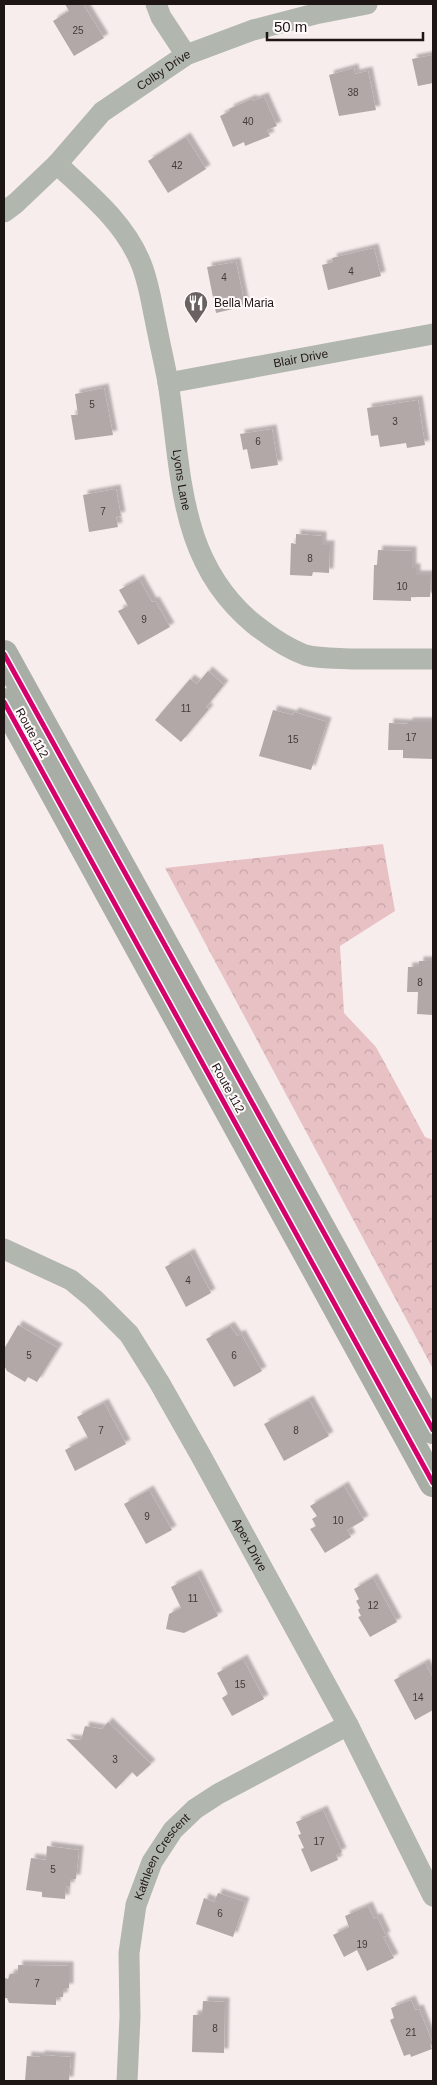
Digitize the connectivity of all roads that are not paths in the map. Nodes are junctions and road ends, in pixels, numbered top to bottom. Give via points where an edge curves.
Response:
1 (156, 4) edge
2 (367, 4) edge
3 (186, 55) junction
4 (57, 164) junction
5 (4, 212) edge
6 (433, 334) edge
7 (168, 383) junction
8 (4, 654) edge
9 (433, 659) edge
10 (4, 702) edge
11 (4, 1250) edge
12 (433, 1430) edge
13 (433, 1483) edge
14 (348, 1725) junction
15 (433, 1896) edge
16 (126, 2081) edge

1 - 3 street
2 - 3 street, Colby Drive via 253,30
3 - 4 street, Colby Drive via 102,112
4 - 5 street, Colby Drive
4 - 7 street, Lyons Lane via 107,211 133,246 147,279
6 - 7 street, Blair Drive
7 - 9 street, Lyons Lane via 179,470 196,547 215,582 238,611 267,634 306,655
8 - 12 main road, Route 112
10 - 13 main road, Route 112
11 - 14 street, Apex Drive via 71,1280 129,1334 201,1456
14 - 15 street, Apex Drive
14 - 16 street, Kathleen Crescent via 195,1809 173,1830 152,1862 136,1905 129,1953

